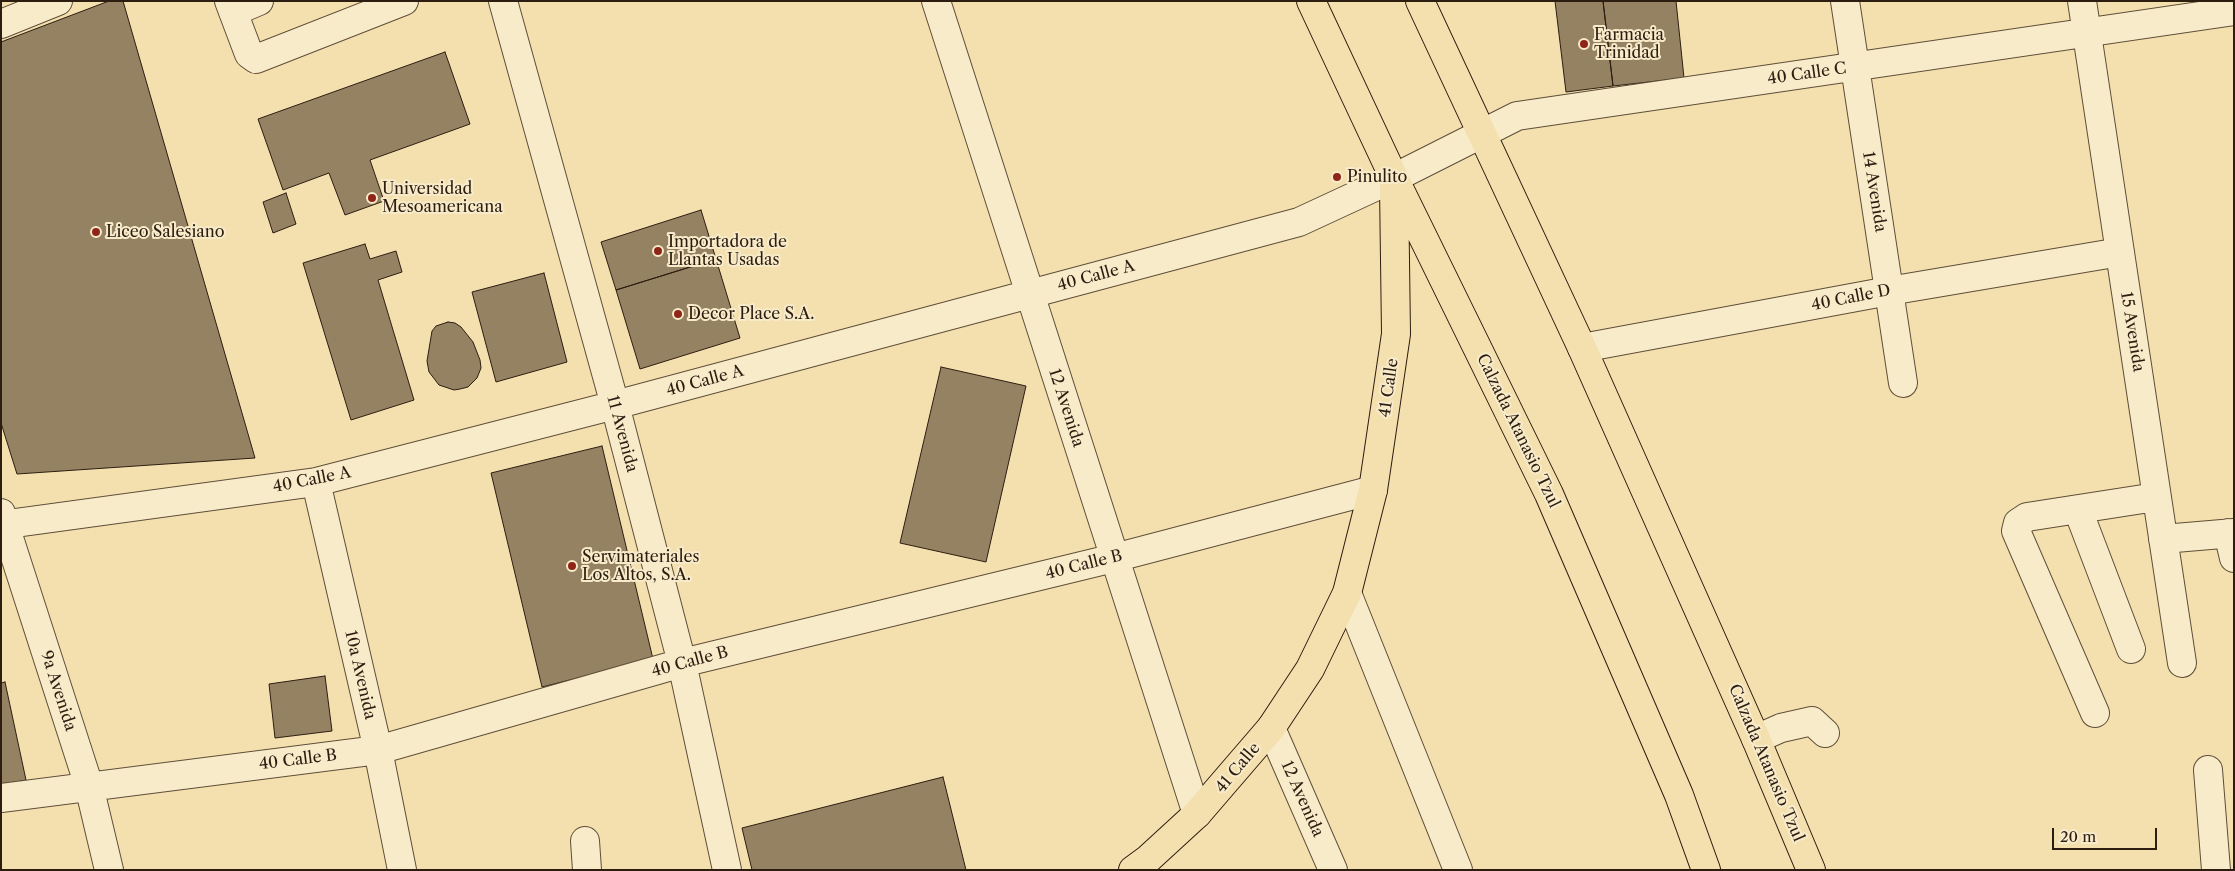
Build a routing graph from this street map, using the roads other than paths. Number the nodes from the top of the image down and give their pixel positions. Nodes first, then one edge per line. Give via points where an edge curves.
1 (58, 1) edge
2 (259, 1) edge
3 (404, 1) edge
4 (503, 1) edge
5 (936, 1) edge
6 (1311, 1) edge
7 (1420, 1) edge
8 (1844, 1) edge
9 (2082, 1) edge
10 (231, 6) edge
11 (2234, 11) edge
12 (1, 24) edge
13 (2087, 33) junction
14 (1855, 67) junction
15 (1482, 134) junction
16 (1394, 178) junction
17 (2120, 252) junction
18 (1890, 291) junction
19 (1030, 294) junction
20 (1582, 348) junction
21 (1903, 383) dead end
22 (615, 405) junction
23 (316, 482) junction
24 (1373, 490) junction
25 (2156, 497) junction
26 (2078, 510) junction
27 (2, 521) edge
28 (2163, 539) junction
29 (2232, 541) edge
30 (1114, 558) junction
31 (1347, 593) junction
32 (2131, 649) dead end
33 (682, 663) junction
34 (2182, 663) dead end
35 (2095, 712) dead end
36 (1271, 728) junction
37 (1825, 734) dead end
38 (1756, 738) junction
39 (378, 750) junction
40 (2208, 770) dead end
41 (89, 786) junction
42 (1, 798) edge
43 (1198, 814) junction
44 (585, 841) dead end
45 (109, 870) edge
46 (402, 870) edge
47 (587, 870) edge
48 (727, 870) edge
49 (1133, 870) edge
50 (1333, 870) edge
51 (1458, 870) edge
52 (1706, 870) edge
53 (1811, 870) edge
54 (2216, 870) edge

1 - 12 street
2 - 10 street
3 - 10 street via 256,59 249,54
4 - 22 street, 11 Avenida
5 - 19 street, 12 Avenida
6 - 16 main road, Calzada Atanasio Tzul
7 - 15 main road, Calzada Atanasio Tzul
8 - 14 street, 14 Avenida
9 - 13 street, 15 Avenida
11 - 13 street, 40 Calle C
13 - 14 street, 40 Calle C
13 - 17 street, 15 Avenida
14 - 15 street, 40 Calle C via 1517,116
14 - 18 street, 14 Avenida
15 - 16 street, 40 Calle C
15 - 20 main road, Calzada Atanasio Tzul
16 - 19 street, 40 Calle A via 1299,222
16 - 24 main road, 41 Calle via 1396,334
16 - 52 main road, Calzada Atanasio Tzul via 1549,494 1679,795
17 - 18 street, 40 Calle D
17 - 25 street, 15 Avenida
18 - 20 street, 40 Calle D
18 - 21 street, 14 Avenida
19 - 22 street, 40 Calle A
19 - 30 street, 12 Avenida
20 - 38 main road, Calzada Atanasio Tzul
22 - 23 street, 40 Calle A
22 - 33 street, 11 Avenida
23 - 27 street, 40 Calle A
23 - 39 street, 10a Avenida
24 - 30 street, 40 Calle B
24 - 31 main road, 41 Calle
25 - 26 street
25 - 28 street, 15 Avenida
26 - 32 street
26 - 35 street via 2027,517 2018,523 2016,531
27 - 41 street, 9a Avenida
28 - 29 street
28 - 34 street, 15 Avenida
30 - 33 street, 40 Calle B
30 - 43 street, 12 Avenida
31 - 36 main road, 41 Calle via 1310,669
31 - 51 street
33 - 39 street, 40 Calle B
33 - 48 street, 11 Avenida
36 - 43 main road, 41 Calle
36 - 50 street, 12 Avenida
37 - 38 street via 1812,721
38 - 53 main road, Calzada Atanasio Tzul
39 - 41 street, 40 Calle B
39 - 46 street, 10a Avenida
40 - 54 street
41 - 42 street, 40 Calle B
41 - 45 street, 9a Avenida
43 - 49 main road, 41 Calle
44 - 47 street

